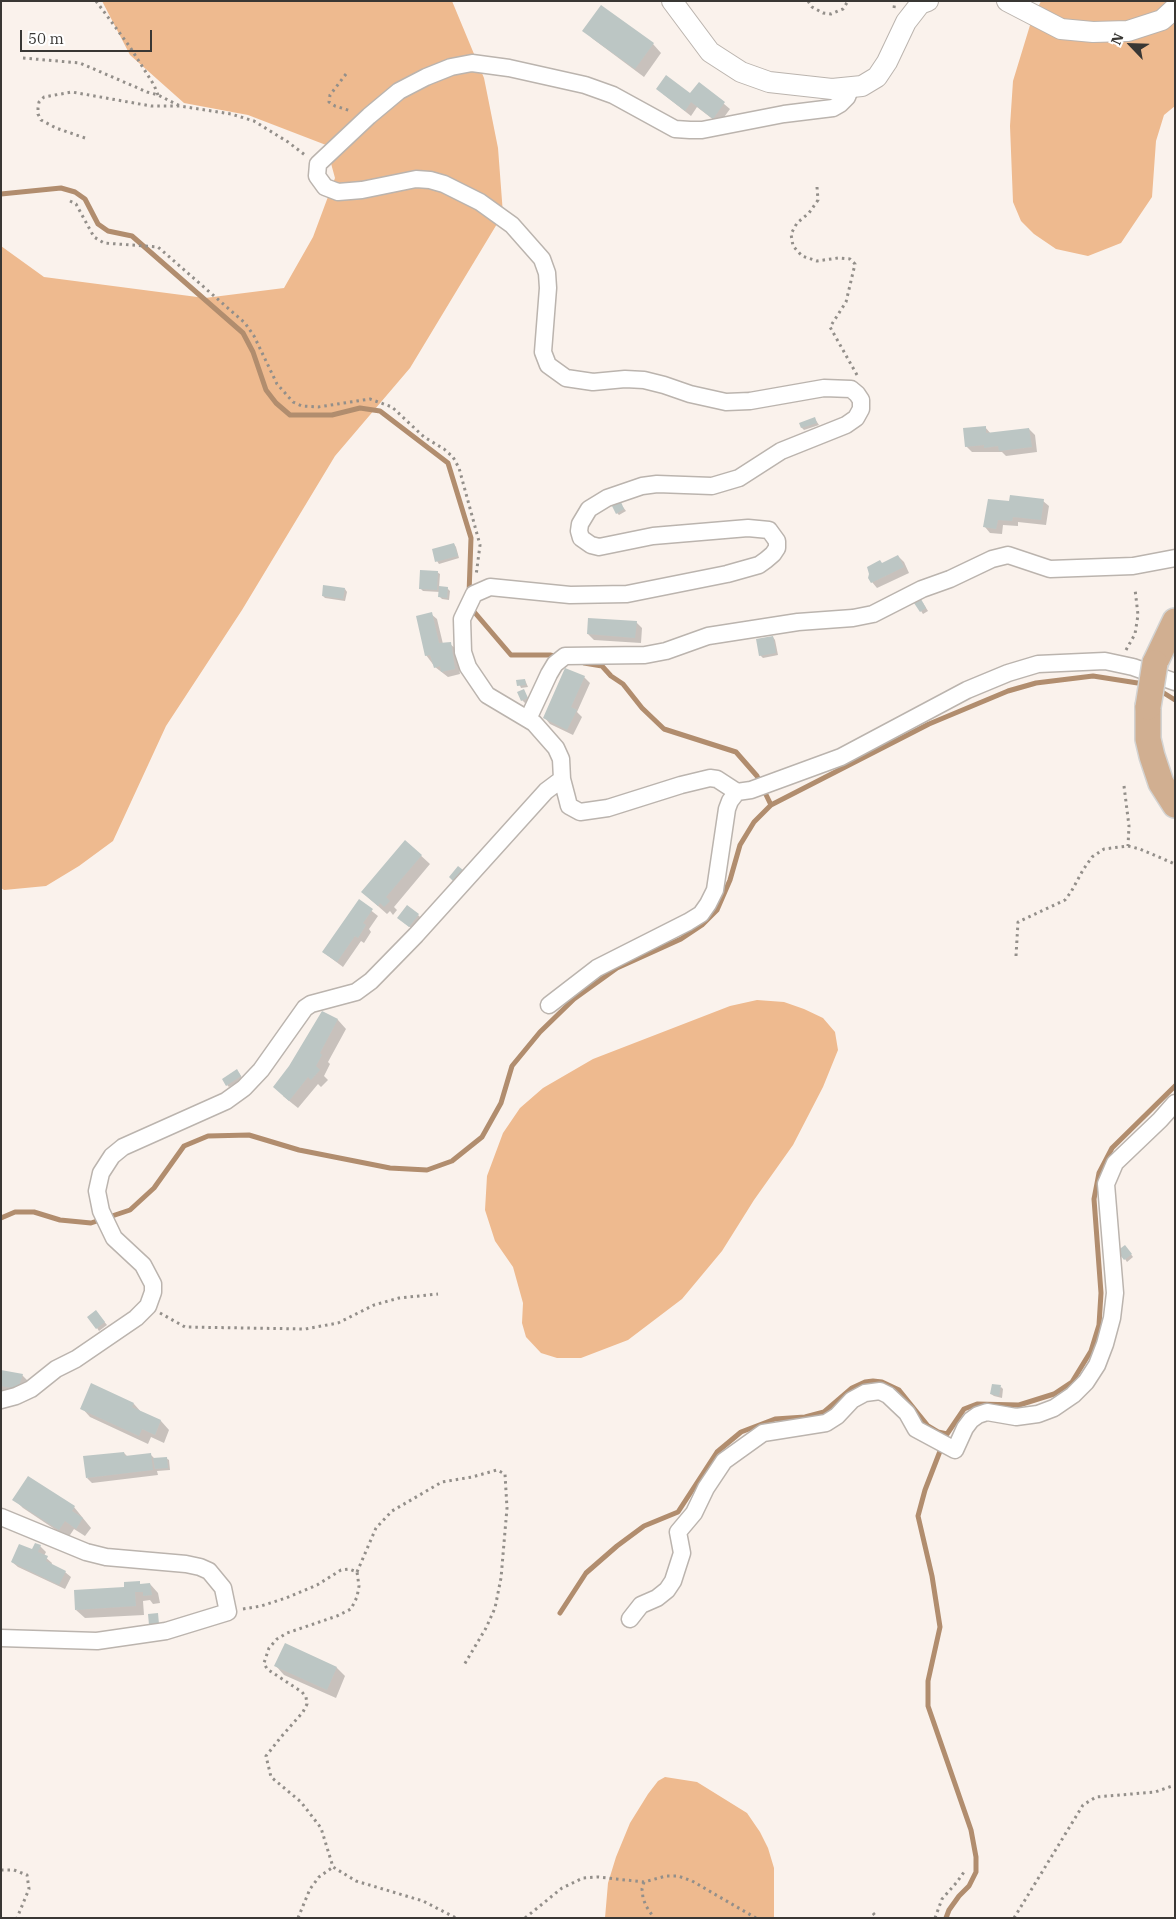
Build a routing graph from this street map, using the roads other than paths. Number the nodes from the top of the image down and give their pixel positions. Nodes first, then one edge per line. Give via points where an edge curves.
1 (672, 1) edge
2 (928, 1) edge
3 (1007, 1) edge
4 (1175, 8) edge
5 (851, 87) junction
6 (1175, 558) edge
7 (1175, 621) edge
8 (1175, 682) edge
9 (528, 719) junction
10 (562, 779) junction
11 (744, 791) junction
12 (1175, 805) edge
13 (549, 1005) dead end
14 (1175, 1103) edge
15 (1, 1400) edge
16 (1, 1517) edge
17 (630, 1619) dead end
18 (1, 1638) edge

1 - 5 street via 710,52 741,72 769,82 832,89
2 - 5 street via 920,4 906,22 877,77 862,86
3 - 4 street via 1061,29 1093,32 1128,31 1162,20
5 - 9 street via 847,97 833,108 690,130 675,129 613,95 585,85 472,63 451,67 400,91 318,164 317,176 325,187 338,192 416,179 430,180 480,202 512,225 542,259 547,273 543,352 548,365 566,378 593,382 644,380 726,402 824,388 851,390 861,400 861,410 856,418 781,451 739,478 712,486 642,486 607,498 589,509 580,524 581,538 599,547 653,536 748,528 769,530 777,541 777,548 759,564 727,574 627,594 570,595 490,587 473,598 462,619 463,652 468,667 487,695
6 - 9 street via 1133,566 1050,569 1008,555 922,589 873,614 708,636 645,655 560,660
7 - 12 main road, bridge via 1155,663 1148,707 1148,739 1152,756 1161,783
8 - 11 street via 1105,661 1038,664 967,690 841,757 772,784
9 - 10 street via 556,748 561,759
10 - 11 street via 569,806 580,812 608,808 710,778
10 - 15 street via 546,791 371,981 356,992 305,1008 261,1070 244,1088 226,1101 123,1147 112,1156 96,1190 114,1238 143,1265 153,1284 154,1292 148,1306 130,1322 56,1369 31,1389
11 - 13 street via 730,801 727,809 714,890 701,914 597,968
14 - 17 street via 1115,1163 1106,1184 1115,1293 1112,1318 1097,1365 1073,1395 1038,1414 1016,1417 987,1412 978,1416 971,1420 954,1450 916,1429 907,1413 880,1391 865,1393 852,1400 826,1423 763,1433 724,1461 694,1513 678,1532 682,1553 673,1581 667,1590 642,1605
16 - 18 street via 92,1554 200,1567 209,1571 223,1588 228,1612 166,1631 97,1641

